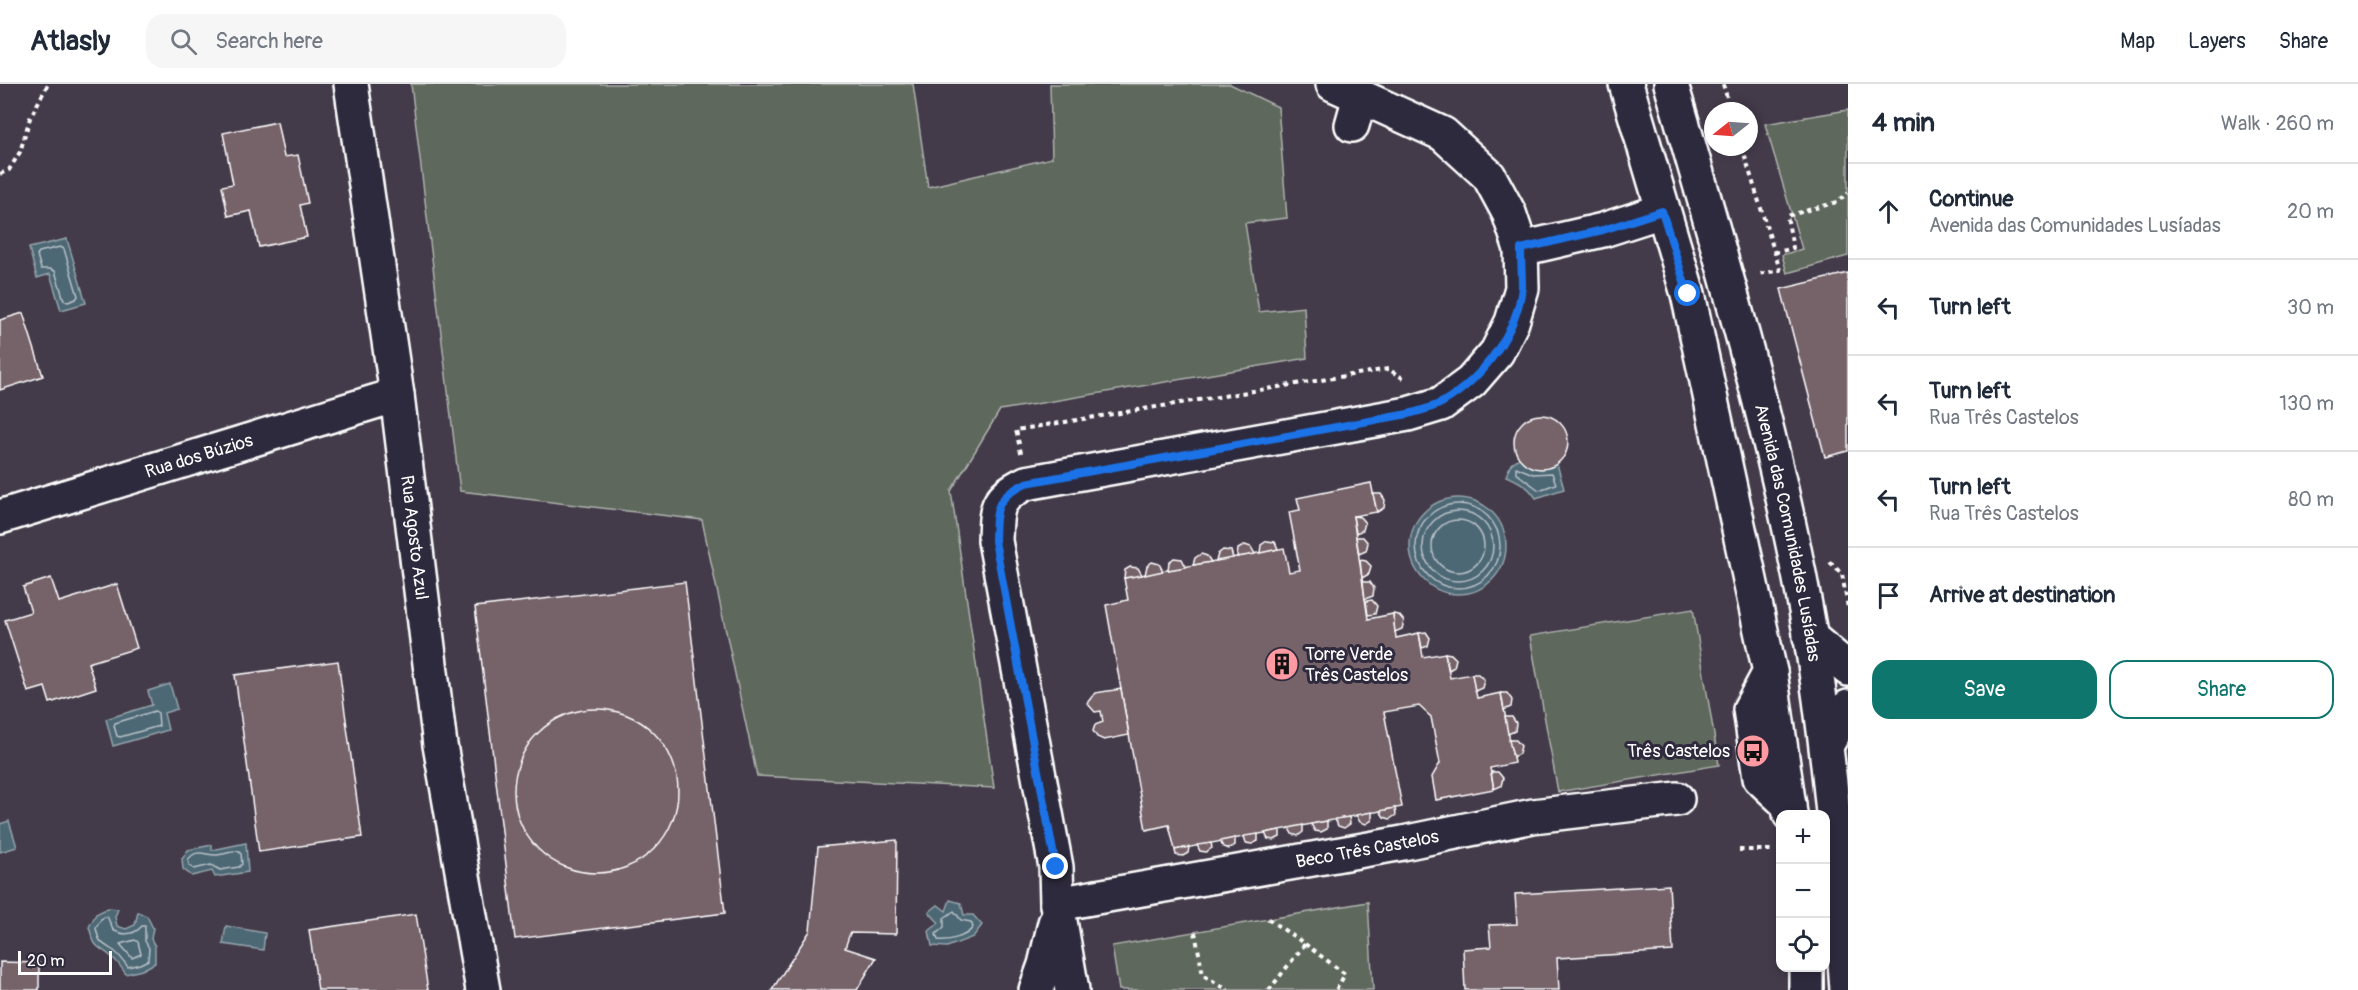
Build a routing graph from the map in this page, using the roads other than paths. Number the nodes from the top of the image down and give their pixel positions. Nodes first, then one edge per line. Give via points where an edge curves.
1 (351, 84) edge
2 (1626, 84) edge
3 (1671, 84) edge
4 (1348, 102) edge
5 (1662, 211) junction
6 (1521, 249) junction
7 (398, 395) junction
8 (0, 517) edge
9 (1810, 637) junction
10 (1848, 669) edge
11 (1848, 707) edge
12 (1827, 744) junction
13 (1677, 799) dead end
14 (1790, 810) edge
15 (1057, 904) junction
16 (1806, 972) edge
17 (483, 990) edge
18 (1036, 990) edge
19 (1072, 990) edge
20 (1806, 990) edge
21 (1847, 990) edge

1 - 7 street, Rua Agosto Azul
2 - 5 street
3 - 9 street, Avenida das Comunidades Lusíadas via 1729,285 1781,489
4 - 6 street via 1443,134 1489,176 1509,213
5 - 6 street
5 - 14 street via 1688,294 1770,672
6 - 15 street via 1522,288 1512,322 1497,352 1472,382 1441,404 1408,414 1026,483 1009,491 999,506 995,541 1056,867
7 - 8 street, Rua dos Búzios
7 - 17 street, Rua Agosto Azul via 440,745
9 - 10 street
9 - 12 street, Avenida das Comunidades Lusíadas
11 - 12 street
12 - 21 street, Avenida das Comunidades Lusíadas
13 - 15 street, Beco Três Castelos via 1533,816
15 - 18 street via 1054,933
15 - 19 street
16 - 20 street

